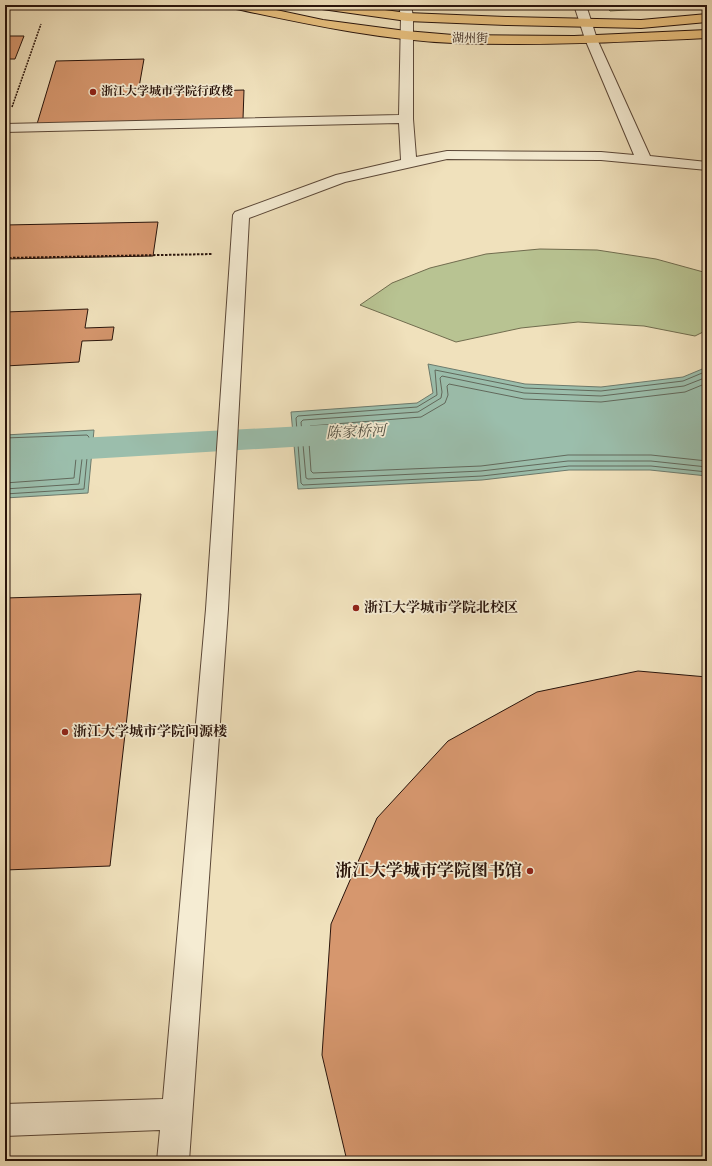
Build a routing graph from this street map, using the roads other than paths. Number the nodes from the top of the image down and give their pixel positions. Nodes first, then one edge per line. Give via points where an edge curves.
1 (236, 5) edge
2 (322, 5) edge
3 (580, 5) edge
4 (406, 11) edge
5 (707, 18) edge
6 (586, 23) junction
7 (707, 34) edge
8 (406, 35) junction
9 (591, 39) junction
10 (406, 119) junction
11 (5, 128) edge
12 (644, 160) junction
13 (409, 163) junction
14 (707, 166) edge
15 (176, 1114) junction
16 (5, 1120) edge
17 (173, 1161) edge

1 - 8 main road, 湖州街 via 323,24
2 - 4 main road, 湖州街
3 - 6 street
4 - 6 main road, 湖州街
4 - 8 street
5 - 6 main road, 湖州街 via 641,24
6 - 9 street
7 - 9 main road, 湖州街
8 - 9 main road, 湖州街 via 453,39
8 - 10 street
9 - 12 street
10 - 11 street
10 - 13 street
12 - 13 street via 601,156 447,155
12 - 14 street
13 - 15 street via 341,178 241,215 217,609
15 - 16 street
15 - 17 street

